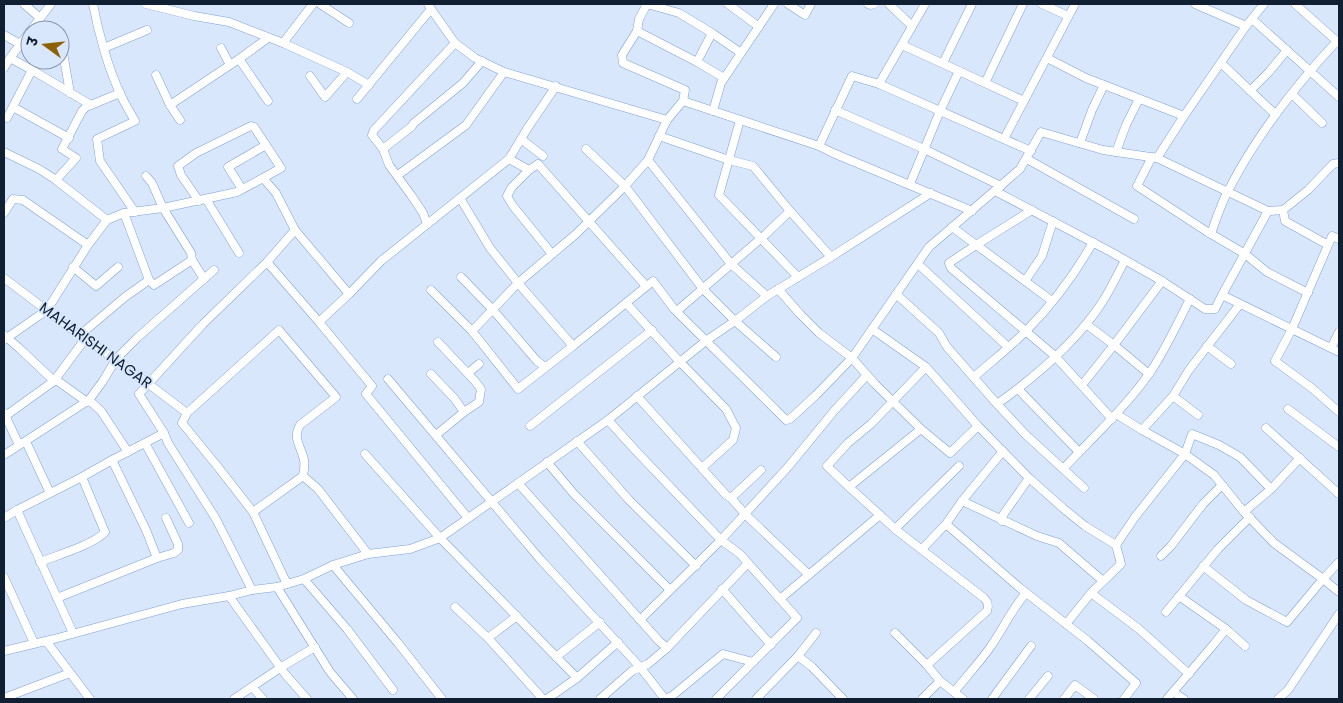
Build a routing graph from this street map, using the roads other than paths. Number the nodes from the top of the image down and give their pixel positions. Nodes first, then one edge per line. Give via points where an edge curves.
1 (24, 4) edge
2 (51, 4) edge
3 (93, 4) edge
4 (146, 4) edge
5 (313, 4) edge
6 (320, 4) edge
7 (647, 4) edge
8 (728, 4) edge
9 (774, 4) edge
10 (788, 4) edge
11 (812, 4) edge
12 (868, 4) edge
13 (874, 4) edge
14 (889, 4) edge
15 (925, 4) edge
16 (972, 4) edge
17 (1022, 4) edge
18 (1042, 4) edge
19 (1076, 4) edge
20 (1195, 4) edge
21 (1264, 4) edge
22 (1295, 4) edge
23 (429, 6) edge
24 (1068, 16) junction
25 (40, 18) joint
26 (1252, 19) junction
27 (349, 23) dead end
28 (912, 26) junction
29 (1246, 26) junction
30 (758, 27) junction
31 (147, 30) dead end
32 (637, 31) junction
33 (712, 33) junction
34 (4, 35) edge
35 (268, 38) junction
36 (1338, 42) edge
37 (455, 43) junction
38 (20, 44) joint
39 (283, 44) junction
40 (902, 44) junction
41 (104, 48) junction
42 (221, 48) dead end
43 (1287, 50) junction
44 (741, 53) junction
45 (10, 58) junction
46 (1047, 58) junction
47 (239, 59) junction
48 (482, 61) junction
49 (697, 62) junction
50 (20, 63) edge
51 (943, 63) junction
52 (1220, 63) junction
53 (230, 65) junction
54 (4, 68) edge
55 (32, 70) joint
56 (66, 70) edge
57 (1310, 70) junction
58 (959, 71) junction
59 (347, 72) junction
60 (504, 72) junction
61 (156, 76) dead end
62 (310, 76) dead end
63 (724, 78) junction
64 (985, 83) junction
65 (879, 84) junction
66 (368, 85) junction
67 (1104, 85) junction
68 (556, 86) junction
69 (1250, 91) junction
70 (70, 93) junction
71 (120, 94) junction
72 (1292, 94) junction
73 (1339, 97) edge
74 (357, 99) dead end
75 (1139, 99) junction
76 (268, 101) dead end
77 (683, 101) junction
78 (1024, 101) junction
79 (91, 105) junction
80 (170, 105) junction
81 (13, 107) junction
82 (836, 110) junction
83 (713, 111) junction
84 (940, 111) junction
85 (1275, 114) junction
86 (1184, 116) junction
87 (7, 118) dead end
88 (180, 120) dead end
89 (667, 120) junction
90 (740, 120) junction
91 (1322, 123) dead end
92 (659, 136) junction
93 (69, 138) junction
94 (521, 139) junction
95 (1004, 139) junction
96 (1080, 143) junction
97 (266, 145) junction
98 (819, 146) junction
99 (924, 148) junction
100 (383, 149) junction
101 (586, 149) dead end
102 (1031, 151) junction
103 (4, 152) edge
104 (1116, 152) junction
105 (543, 156) dead end
106 (1155, 157) junction
107 (508, 159) junction
108 (1027, 159) junction
109 (648, 160) junction
110 (729, 160) junction
111 (1339, 163) edge
112 (529, 170) junction
113 (398, 175) junction
114 (146, 176) dead end
115 (263, 178) junction
116 (56, 180) junction
117 (910, 184) junction
118 (625, 186) junction
119 (242, 189) junction
120 (998, 189) junction
121 (1228, 191) junction
122 (931, 193) junction
123 (460, 198) junction
124 (203, 200) junction
125 (163, 208) junction
126 (1032, 210) junction
127 (1283, 210) junction
128 (790, 211) junction
129 (972, 211) junction
130 (1268, 211) junction
131 (135, 212) junction
132 (4, 213) edge
133 (124, 214) junction
134 (1134, 219) dead end
135 (107, 220) junction
136 (1053, 221) junction
137 (589, 222) junction
138 (427, 224) junction
139 (952, 227) junction
140 (295, 230) junction
141 (1211, 234) junction
142 (761, 238) junction
143 (1339, 239) edge
144 (1092, 242) junction
145 (88, 245) junction
146 (976, 245) junction
147 (1328, 245) junction
148 (239, 253) dead end
149 (552, 254) junction
150 (1244, 254) junction
151 (831, 257) junction
152 (192, 260) junction
153 (1125, 260) junction
154 (267, 262) junction
155 (731, 264) junction
156 (918, 264) junction
157 (73, 267) junction
158 (118, 267) dead end
159 (214, 270) dead end
160 (461, 277) dead end
161 (798, 277) junction
162 (4, 278) edge
163 (204, 279) junction
164 (149, 280) junction
165 (1025, 281) junction
166 (1162, 281) junction
167 (518, 283) junction
168 (646, 286) junction
169 (703, 289) junction
170 (778, 289) junction
171 (431, 290) dead end
172 (1308, 293) junction
173 (350, 294) junction
174 (896, 294) junction
175 (1222, 295) junction
176 (767, 296) junction
177 (1190, 299) junction
178 (1052, 301) junction
179 (626, 303) junction
180 (1240, 304) junction
181 (1215, 309) junction
182 (47, 310) junction
183 (493, 310) junction
184 (677, 311) junction
185 (1229, 317) junction
186 (735, 321) junction
187 (319, 322) junction
188 (1086, 324) junction
189 (872, 329) junction
190 (1292, 329) junction
191 (652, 330) junction
192 (472, 331) junction
193 (1026, 331) junction
194 (1339, 332) edge
195 (82, 337) junction
196 (5, 338) edge
197 (706, 340) junction
198 (438, 342) dead end
199 (1114, 345) junction
200 (572, 346) junction
201 (1207, 346) junction
202 (1008, 347) junction
203 (1331, 348) junction
204 (1339, 352) edge
205 (1054, 356) junction
206 (776, 358) dead end
207 (852, 358) junction
208 (116, 359) junction
209 (680, 362) junction
210 (479, 364) dead end
211 (1231, 364) dead end
212 (545, 367) junction
213 (926, 367) junction
214 (431, 374) dead end
215 (468, 374) junction
216 (1149, 374) junction
217 (867, 375) junction
218 (974, 377) junction
219 (388, 379) dead end
220 (55, 380) junction
221 (149, 384) junction
222 (1082, 385) junction
223 (1018, 389) junction
224 (637, 396) junction
225 (1173, 396) junction
226 (88, 401) junction
227 (892, 401) junction
228 (997, 404) junction
229 (1288, 409) dead end
230 (464, 412) junction
231 (1339, 412) edge
232 (187, 413) junction
233 (4, 415) edge
234 (1198, 415) dead end
235 (1114, 417) junction
236 (608, 420) junction
237 (530, 426) dead end
238 (978, 426) junction
239 (921, 428) junction
240 (1266, 428) dead end
241 (1142, 430) junction
242 (164, 433) junction
243 (436, 435) junction
244 (577, 441) junction
245 (145, 443) junction
246 (19, 445) junction
247 (28, 446) dead end
248 (1339, 448) edge
249 (1003, 451) junction
250 (128, 452) junction
251 (1079, 452) junction
252 (365, 454) dead end
253 (1185, 454) junction
254 (4, 455) edge
255 (1300, 458) junction
256 (112, 460) junction
257 (547, 462) junction
258 (959, 466) dead end
259 (702, 468) junction
260 (1063, 469) junction
261 (761, 470) dead end
262 (303, 476) junction
263 (82, 477) junction
264 (1029, 478) junction
265 (518, 483) junction
266 (1222, 485) junction
267 (849, 487) junction
268 (1084, 488) dead end
269 (1271, 489) junction
270 (50, 493) junction
271 (1339, 494) edge
272 (731, 498) junction
273 (962, 501) junction
274 (492, 502) junction
275 (17, 510) junction
276 (253, 512) junction
277 (745, 514) junction
278 (880, 515) junction
279 (1247, 515) junction
280 (4, 518) edge
281 (166, 518) dead end
282 (468, 518) junction
283 (1002, 521) junction
284 (190, 523) dead end
285 (946, 524) junction
286 (895, 529) junction
287 (440, 538) junction
288 (721, 540) junction
289 (1116, 545) junction
290 (922, 550) junction
291 (368, 554) junction
292 (1161, 556) dead end
293 (157, 558) junction
294 (40, 562) junction
295 (1339, 562) edge
296 (748, 563) junction
297 (333, 564) junction
298 (696, 566) junction
299 (1204, 566) junction
300 (810, 574) junction
301 (4, 577) edge
302 (304, 579) junction
303 (1323, 579) junction
304 (1103, 581) junction
305 (288, 584) junction
306 (277, 588) junction
307 (722, 589) junction
308 (252, 590) junction
309 (670, 590) junction
310 (1339, 592) edge
311 (1026, 593) junction
312 (1091, 593) junction
313 (229, 596) junction
314 (1179, 596) junction
315 (57, 598) junction
316 (780, 600) junction
317 (455, 606) dead end
318 (1166, 612) dead end
319 (1339, 614) edge
320 (516, 616) junction
321 (640, 620) junction
322 (600, 622) junction
323 (1066, 624) junction
324 (1226, 629) junction
325 (73, 633) junction
326 (816, 633) dead end
327 (895, 633) dead end
328 (488, 638) junction
329 (46, 641) junction
330 (618, 642) junction
331 (34, 644) junction
332 (771, 645) junction
333 (1030, 646) dead end
334 (1245, 646) dead end
335 (315, 648) junction
336 (667, 648) junction
337 (4, 650) edge
338 (798, 656) junction
339 (556, 657) junction
340 (753, 662) junction
341 (927, 665) junction
342 (640, 667) junction
343 (280, 668) junction
344 (70, 673) junction
345 (1189, 674) junction
346 (1048, 676) dead end
347 (577, 678) junction
348 (940, 681) junction
349 (252, 687) junction
350 (393, 690) dead end
351 (954, 692) junction
352 (1174, 692) junction
353 (9, 698) edge
354 (90, 699) edge
355 (234, 699) edge
356 (263, 699) edge
357 (308, 699) edge
358 (353, 699) edge
359 (442, 699) edge
360 (543, 699) edge
361 (548, 699) edge
362 (600, 699) edge
363 (665, 699) edge
364 (716, 699) edge
365 (756, 699) edge
366 (843, 699) edge
367 (922, 699) edge
368 (963, 699) edge
369 (992, 699) edge
370 (1029, 699) edge
371 (1064, 699) edge
372 (1094, 699) edge
373 (1124, 699) edge
374 (1167, 699) edge
375 (1184, 699) edge
376 (1278, 699) edge

1 - 25 street
2 - 25 street
3 - 41 street
4 - 35 street via 229,22
5 - 39 street
6 - 27 street
7 - 32 street
7 - 33 street via 679,13
8 - 30 street
9 - 30 street
10 - 11 street via 805,15
12 - 13 street
14 - 28 street
15 - 28 street
16 - 51 street
17 - 64 street
18 - 24 street
19 - 24 street
20 - 29 street
21 - 26 street
22 - 36 street
23 - 37 street
23 - 66 street
24 - 46 street
26 - 29 street
26 - 43 street
28 - 40 street
29 - 52 street
30 - 44 street
31 - 41 street
32 - 49 street
32 - 77 street via 622,55 623,63 685,90
33 - 44 street
33 - 49 street
34 - 38 street
35 - 39 street
35 - 47 street
36 - 57 street
37 - 48 street
37 - 100 street via 374,130 372,135
38 - 45 street
39 - 59 street
40 - 51 street
40 - 65 street
41 - 71 street
42 - 53 street
43 - 57 street
43 - 69 street
44 - 63 street
45 - 50 street
45 - 54 street
46 - 67 street
46 - 78 street
47 - 53 street
47 - 76 street
48 - 60 street
48 - 100 street via 463,83
49 - 63 street
51 - 58 street
52 - 69 street
52 - 86 street
53 - 80 street
55 - 70 street
55 - 81 street
56 - 70 street
57 - 72 street
57 - 73 street
58 - 64 street
58 - 84 street
59 - 62 street via 325,96
59 - 66 street
60 - 68 street
60 - 113 street via 466,125
61 - 80 street
63 - 83 street
64 - 78 street
65 - 82 street via 852,76
65 - 84 street
66 - 74 street
67 - 75 street
67 - 96 street
68 - 89 street
68 - 94 street
69 - 85 street
70 - 79 street
71 - 79 street
71 - 131 street via 135,121 97,139 100,161
72 - 85 street
72 - 91 street
75 - 86 street
75 - 104 street
77 - 83 street
77 - 89 street
78 - 95 street
79 - 93 street via 82,111
80 - 88 street
81 - 87 street
81 - 93 street
82 - 98 street
82 - 99 street
83 - 90 street
84 - 95 street
84 - 99 street
85 - 121 street
86 - 106 street
89 - 92 street
90 - 98 street
90 - 110 street
92 - 109 street
92 - 110 street
93 - 116 street via 62,149 76,158
94 - 105 street
94 - 107 street
95 - 102 street
96 - 102 street via 1041,132
96 - 104 street
97 - 115 street via 281,168
97 - 119 street via 228,167
97 - 124 street via 250,126 178,166 181,175
98 - 117 street
99 - 117 street
99 - 120 street
100 - 113 street
101 - 118 street
102 - 108 street
103 - 116 street
104 - 106 street
106 - 121 street
106 - 141 street via 1137,186
107 - 112 street
107 - 123 street
108 - 120 street
108 - 134 street
109 - 118 street
109 - 155 street
110 - 128 street via 753,166
110 - 142 street via 719,195
111 - 127 street via 1333,164
112 - 137 street via 538,164
112 - 149 street via 507,196
113 - 138 street
114 - 125 street
115 - 119 street
115 - 140 street via 276,193
116 - 135 street
117 - 122 street
118 - 137 street
118 - 169 street
119 - 124 street
120 - 126 street
120 - 129 street
121 - 130 street
121 - 141 street
122 - 129 street
122 - 151 street
123 - 138 street
123 - 167 street via 490,248
124 - 125 street
124 - 148 street
125 - 131 street
125 - 152 street via 191,253
126 - 136 street
126 - 146 street
127 - 130 street
127 - 147 street via 1285,221
128 - 142 street
128 - 151 street
129 - 139 street
130 - 150 street
131 - 133 street
132 - 145 street via 13,199 23,200
133 - 135 street
133 - 164 street
135 - 145 street
136 - 144 street
136 - 165 street via 1042,256
137 - 149 street
137 - 168 street
138 - 173 street via 381,262
139 - 146 street
139 - 156 street via 930,246
140 - 154 street
140 - 173 street
141 - 150 street
142 - 155 street
142 - 161 street
143 - 147 street via 1332,236
144 - 153 street
144 - 178 street via 1081,263
145 - 157 street
146 - 165 street
146 - 193 street via 949,263 951,268
147 - 172 street
149 - 167 street
150 - 172 street via 1267,272
150 - 175 street
151 - 161 street
152 - 163 street
152 - 164 street via 154,285
153 - 166 street
153 - 188 street via 1104,300
154 - 187 street
154 - 221 street via 203,324
155 - 169 street
155 - 176 street
156 - 174 street
156 - 202 street
157 - 158 street via 96,286
157 - 182 street
159 - 163 street
160 - 183 street
161 - 170 street
162 - 182 street, MAHARISHI NAGAR
163 - 208 street
164 - 195 street
165 - 178 street
166 - 177 street
166 - 199 street
167 - 183 street
167 - 200 street
168 - 179 street
168 - 184 street via 653,281
169 - 184 street
169 - 186 street
170 - 176 street
170 - 207 street via 819,333
171 - 192 street
172 - 190 street
173 - 187 street
174 - 189 street
174 - 218 street via 939,333 946,347
175 - 180 street
175 - 181 street
176 - 186 street
177 - 181 street via 1205,308
177 - 216 street
178 - 193 street
179 - 191 street
179 - 200 street
180 - 185 street
180 - 190 street
181 - 185 street
182 - 195 street, MAHARISHI NAGAR
182 - 196 street
183 - 192 street
183 - 212 street
184 - 197 street
185 - 201 street
186 - 197 street
186 - 206 street
187 - 282 street via 372,386 366,394
188 - 199 street
188 - 205 street
189 - 207 street
189 - 213 street
190 - 203 street
190 - 231 street via 1275,360
191 - 209 street
191 - 237 street
192 - 212 street via 518,389
193 - 202 street
193 - 205 street
194 - 203 street
195 - 208 street, MAHARISHI NAGAR
195 - 220 street
196 - 220 street
197 - 207 street via 786,420
197 - 209 street
198 - 215 street
199 - 216 street
199 - 222 street
200 - 212 street
201 - 211 street
201 - 225 street
202 - 218 street
203 - 204 street
205 - 222 street
205 - 223 street
207 - 217 street
208 - 221 street, MAHARISHI NAGAR
208 - 226 street
209 - 224 street
209 - 259 street via 726,409 736,428 733,440
210 - 215 street
213 - 227 street
213 - 238 street
214 - 230 street
215 - 230 street via 481,390 480,402
216 - 235 street
217 - 227 street
217 - 277 street
218 - 228 street
219 - 243 street
220 - 226 street
220 - 233 street
221 - 232 street, MAHARISHI NAGAR
221 - 242 street via 140,394
222 - 235 street
223 - 228 street
223 - 251 street
224 - 236 street
224 - 259 street
225 - 234 street
225 - 241 street
226 - 246 street
226 - 250 street via 101,411
227 - 239 street
227 - 267 street via 827,466
228 - 260 street
229 - 248 street
230 - 243 street
232 - 262 street via 279,330 336,397 296,431 304,460
232 - 276 street via 182,423
233 - 246 street
235 - 241 street
235 - 251 street
236 - 244 street
236 - 288 street
238 - 239 street via 950,453
238 - 249 street
239 - 267 street
240 - 255 street
241 - 253 street
242 - 245 street
242 - 308 street via 216,519
243 - 274 street
244 - 257 street
244 - 298 street via 629,500
245 - 250 street
245 - 284 street
246 - 254 street
247 - 270 street
249 - 264 street
249 - 273 street
250 - 256 street
251 - 260 street
252 - 287 street
253 - 266 street
253 - 269 street via 1192,434 1240,457
253 - 289 street
255 - 269 street
255 - 271 street
256 - 263 street
256 - 293 street
257 - 265 street
257 - 309 street via 574,494
258 - 286 street
259 - 272 street
260 - 268 street
261 - 272 street
262 - 276 street
262 - 291 street via 318,489
263 - 270 street
263 - 294 street via 105,532 84,545
264 - 283 street
264 - 289 street via 1085,526
265 - 274 street
265 - 321 street
266 - 279 street
266 - 292 street
267 - 278 street
269 - 279 street
270 - 275 street
272 - 277 street
273 - 283 street
273 - 285 street
274 - 282 street
274 - 322 street
275 - 280 street
275 - 294 street
276 - 305 street
277 - 288 street
277 - 300 street
278 - 286 street
278 - 300 street
279 - 299 street
279 - 303 street via 1274,543
281 - 293 street via 178,550
282 - 287 street
283 - 304 street via 1059,543
285 - 290 street
285 - 311 street
286 - 290 street
287 - 291 street via 410,549
287 - 320 street
288 - 296 street
288 - 298 street
289 - 304 street via 1121,564
290 - 341 street via 984,598 989,606
291 - 297 street
293 - 315 street
294 - 315 street
295 - 303 street
296 - 307 street
296 - 316 street
297 - 302 street
297 - 359 street
298 - 309 street
299 - 303 street via 1246,600 1286,622
299 - 314 street
300 - 316 street
301 - 331 street
302 - 305 street
302 - 350 street
303 - 310 street
304 - 312 street
305 - 306 street
306 - 308 street
306 - 335 street
307 - 332 street
307 - 336 street
308 - 313 street
309 - 321 street
311 - 323 street
311 - 351 street via 989,649
312 - 323 street
312 - 345 street via 1139,629
313 - 325 street via 182,604
313 - 343 street
314 - 318 street
314 - 324 street
315 - 325 street
316 - 332 street via 797,618
317 - 328 street
319 - 376 street via 1288,690
320 - 328 street
320 - 339 street
321 - 336 street
322 - 330 street
322 - 339 street
323 - 373 street via 1136,683
324 - 334 street
324 - 345 street
325 - 329 street
326 - 338 street
327 - 341 street
328 - 360 street
329 - 331 street
329 - 344 street
330 - 342 street
330 - 347 street
331 - 337 street
332 - 340 street
333 - 369 street
335 - 343 street
335 - 358 street
336 - 342 street
338 - 365 street
338 - 366 street
339 - 347 street
340 - 363 street via 723,654
340 - 364 street
341 - 348 street
342 - 362 street
342 - 363 street
343 - 349 street
343 - 357 street
344 - 353 street
344 - 354 street
345 - 352 street
346 - 370 street
347 - 361 street
348 - 351 street
348 - 367 street
349 - 355 street
349 - 356 street
351 - 368 street
352 - 374 street
352 - 375 street
371 - 372 street via 1075,685

